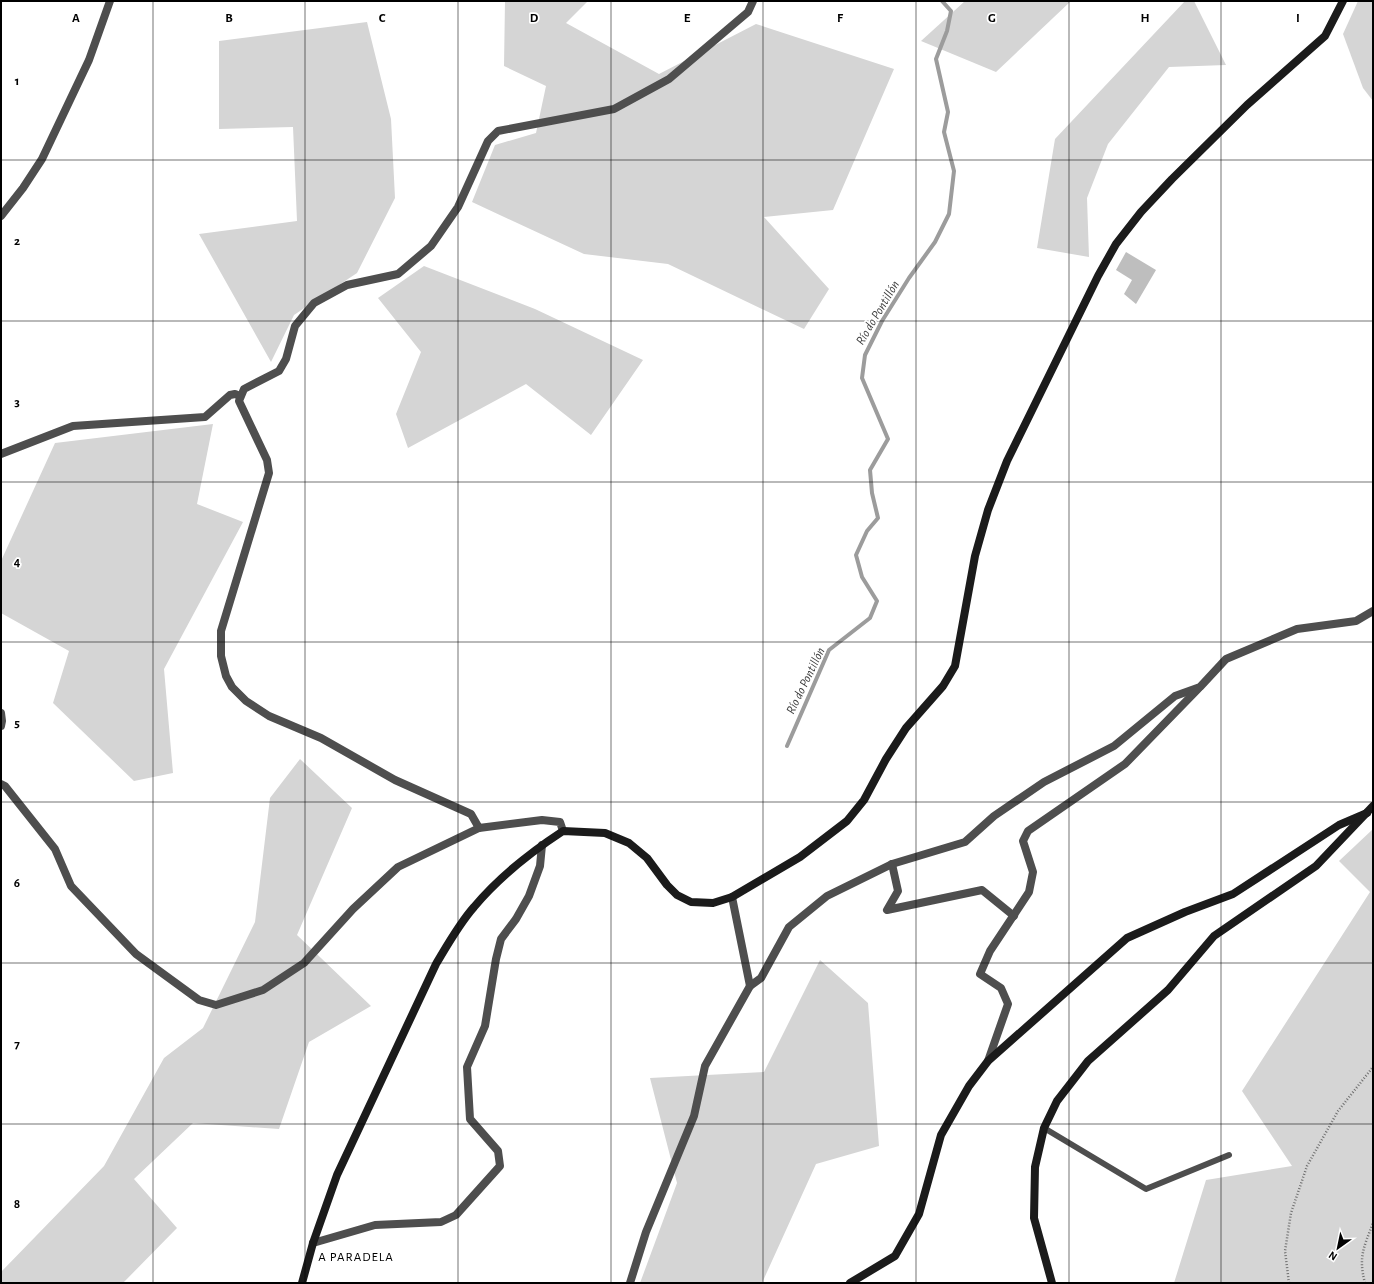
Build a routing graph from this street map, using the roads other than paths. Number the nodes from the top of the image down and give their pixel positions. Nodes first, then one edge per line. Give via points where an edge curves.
1 (110, 1) edge
2 (753, 1) edge
3 (1343, 1) edge
4 (1, 216) edge
5 (240, 396) junction
6 (1, 454) edge
7 (1373, 611) edge
8 (1200, 687) junction
9 (1, 713) edge
10 (1, 726) edge
11 (1, 784) edge
12 (1373, 806) edge
13 (1367, 813) junction
14 (479, 828) junction
15 (563, 830) junction
16 (542, 845) junction
17 (892, 864) junction
18 (732, 897) junction
19 (1014, 916) junction
20 (750, 986) junction
21 (988, 1061) junction
22 (1044, 1128) junction
23 (1228, 1155) dead end
24 (313, 1243) junction
25 (302, 1283) edge
26 (630, 1283) edge
27 (850, 1283) edge
28 (1052, 1283) edge

1 - 4 street via 88,60 42,159
2 - 5 street via 748,12 669,79 614,109 498,131 488,141 458,207 431,246 398,274 347,285 314,303 294,326 286,359 279,371 251,384
3 - 18 street via 1325,36 1247,105 1172,179 1116,244 1007,460 988,510 975,556 955,666 943,686 906,728 864,800 847,821 800,857
5 - 6 street via 230,395 205,417 73,426
5 - 14 street via 243,411 267,460 269,473 221,631 221,656 232,687 246,701 269,716 321,738 395,780 471,814
7 - 8 street via 1356,621 1297,629 1226,659
8 - 17 street via 1175,696 1114,746 1044,782 994,816 965,842
8 - 19 street via 1125,764 1028,832 1023,841 1033,872 1029,892
9 - 10 street
11 - 14 street via 55,849 71,886 136,954 199,1000 216,1005 263,990 304,963 353,909 398,867
12 - 13 street
13 - 21 street via 1339,825 1233,894 1128,938
13 - 22 street via 1316,866 1214,936 1168,990 1088,1061 1057,1101
14 - 15 street via 542,820 560,822
15 - 16 street
15 - 18 street via 604,833 629,843 647,858 677,895 691,902 713,903
16 - 24 street via 516,865 474,907 452,936 436,964 337,1175
16 - 24 street via 540,866 528,896 516,920 501,939 485,1026 467,1067 470,1119 498,1150 500,1166 456,1215 441,1222 375,1225
17 - 19 street via 898,891 886,910 982,890
17 - 20 street via 826,896 788,927 761,978
18 - 20 street
19 - 21 street via 990,951 980,974 1001,988 1008,1004
20 - 26 street via 705,1066 694,1116 646,1232
21 - 27 street via 969,1086 941,1135 919,1214 895,1256
22 - 23 lane via 1146,1189
22 - 28 street via 1035,1167 1034,1218
24 - 25 street

